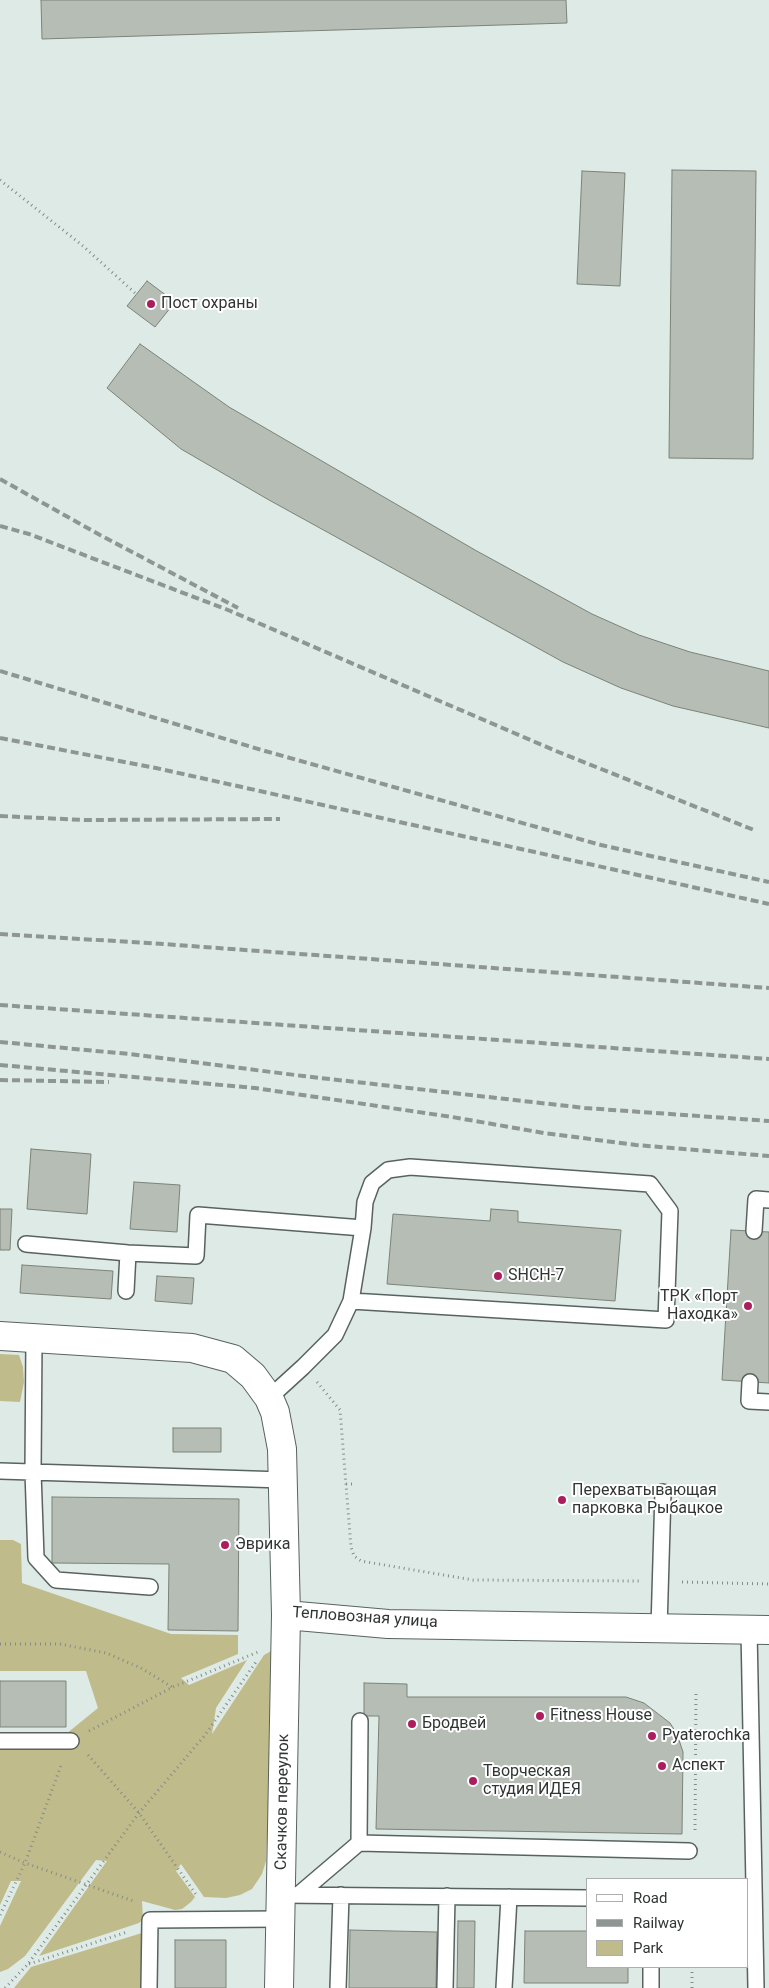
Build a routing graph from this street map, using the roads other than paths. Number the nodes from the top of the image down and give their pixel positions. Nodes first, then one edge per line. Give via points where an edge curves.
1 (769, 1200) edge
2 (362, 1228) junction
3 (754, 1231) dead end
4 (26, 1244) dead end
5 (128, 1253) junction
6 (126, 1291) dead end
7 (351, 1301) junction
8 (0, 1336) edge
9 (34, 1338) junction
10 (750, 1382) dead end
11 (269, 1398) junction
12 (769, 1402) edge
13 (0, 1472) edge
14 (33, 1472) junction
15 (283, 1480) junction
16 (663, 1492) dead end
17 (150, 1586) dead end
18 (286, 1615) junction
19 (659, 1628) junction
20 (759, 1630) edge
21 (360, 1721) dead end
22 (0, 1741) edge
23 (71, 1741) road end
24 (359, 1843) junction
25 (689, 1851) road end
26 (341, 1895) junction
27 (447, 1896) junction
28 (509, 1897) junction
29 (586, 1898) edge
30 (286, 1903) junction
31 (651, 1968) edge
32 (149, 1988) edge
33 (279, 1988) edge
34 (338, 1988) edge
35 (445, 1988) edge
36 (504, 1988) edge
37 (651, 1988) edge
38 (756, 1988) edge

1 - 3 lane via 756,1199
2 - 5 lane via 198,1215 196,1256
2 - 7 lane
2 - 7 lane via 364,1202 372,1183 388,1170 410,1167 650,1184 670,1211 666,1320
4 - 5 lane
5 - 6 lane
7 - 11 lane via 335,1335
8 - 9 street, Тепловозная улица
9 - 11 street, Тепловозная улица via 192,1348 233,1359 253,1376
9 - 14 lane
10 - 12 lane via 749,1401
11 - 15 street, Тепловозная улица via 282,1449
13 - 14 lane
14 - 15 lane
14 - 17 lane via 36,1558 56,1580
15 - 18 street, Тепловозная улица
16 - 19 lane
18 - 19 street, Тепловозная улица via 388,1624
18 - 30 street, Скачков переулок
19 - 20 street, Тепловозная улица
20 - 38 lane
21 - 24 lane
22 - 23 lane
24 - 25 lane
24 - 30 lane
26 - 27 lane
26 - 30 lane
26 - 34 lane
27 - 28 lane
27 - 35 lane
28 - 29 lane
28 - 36 lane
30 - 32 lane via 213,1919 150,1923
30 - 33 street, Скачков переулок
31 - 37 lane

